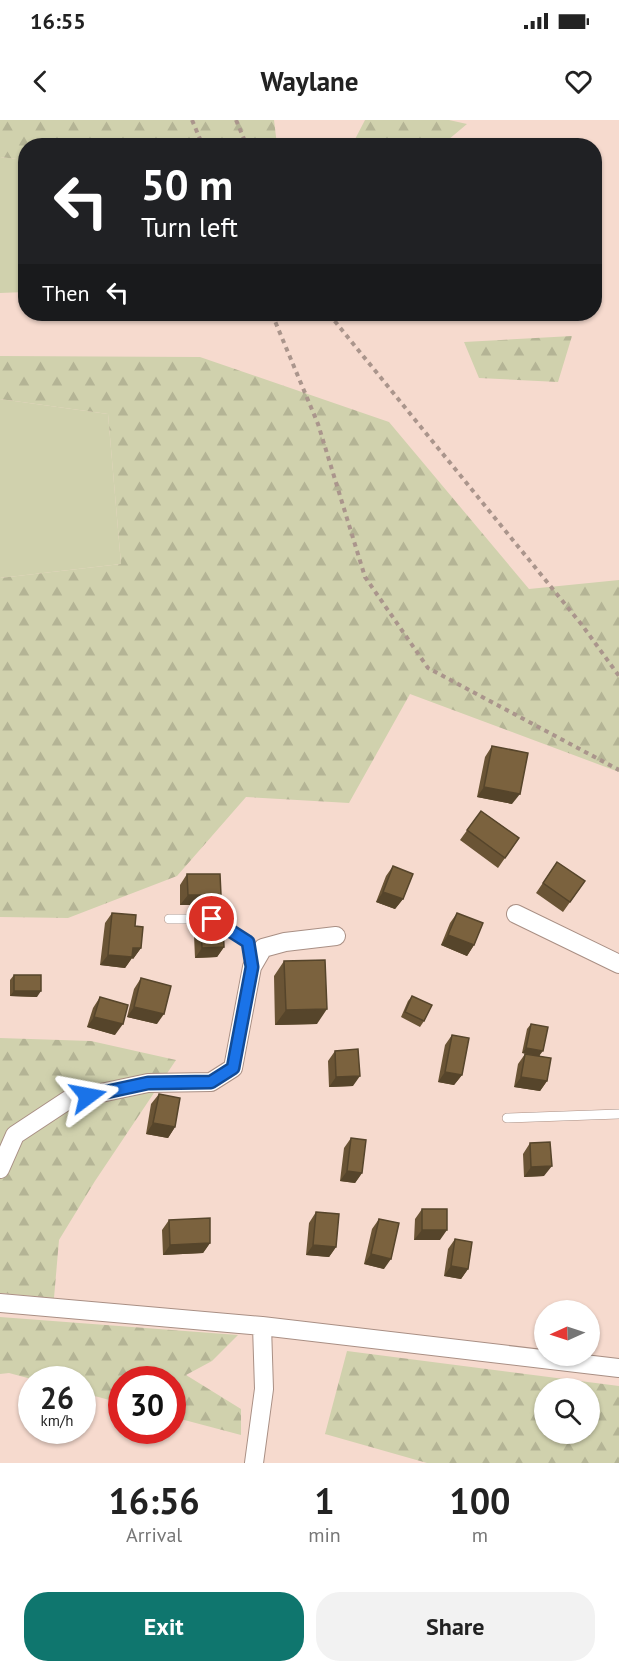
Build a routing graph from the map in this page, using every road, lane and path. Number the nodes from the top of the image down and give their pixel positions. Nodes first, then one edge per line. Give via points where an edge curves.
1 (192, 120) edge
2 (236, 120) edge
3 (200, 138) edge
4 (244, 138) edge
5 (275, 321) edge
6 (335, 321) edge
7 (619, 676) edge
8 (619, 770) edge
9 (516, 914) dead end
10 (169, 919) dead end
11 (336, 936) dead end
12 (619, 964) edge
13 (252, 967) junction
14 (619, 1114) edge
15 (507, 1118) dead end
16 (0, 1169) edge
17 (0, 1304) edge
18 (262, 1326) junction
19 (619, 1368) edge
20 (254, 1463) edge

1 - 3 path
2 - 4 path
5 - 8 path via 318,424 365,578 428,668
6 - 7 path via 582,625
9 - 12 street
10 - 13 lane via 212,919 248,942
11 - 13 street via 263,948
13 - 16 street via 233,1068 211,1082 148,1083 68,1101 15,1135
14 - 15 lane
17 - 18 street
18 - 19 street
18 - 20 street via 264,1389

